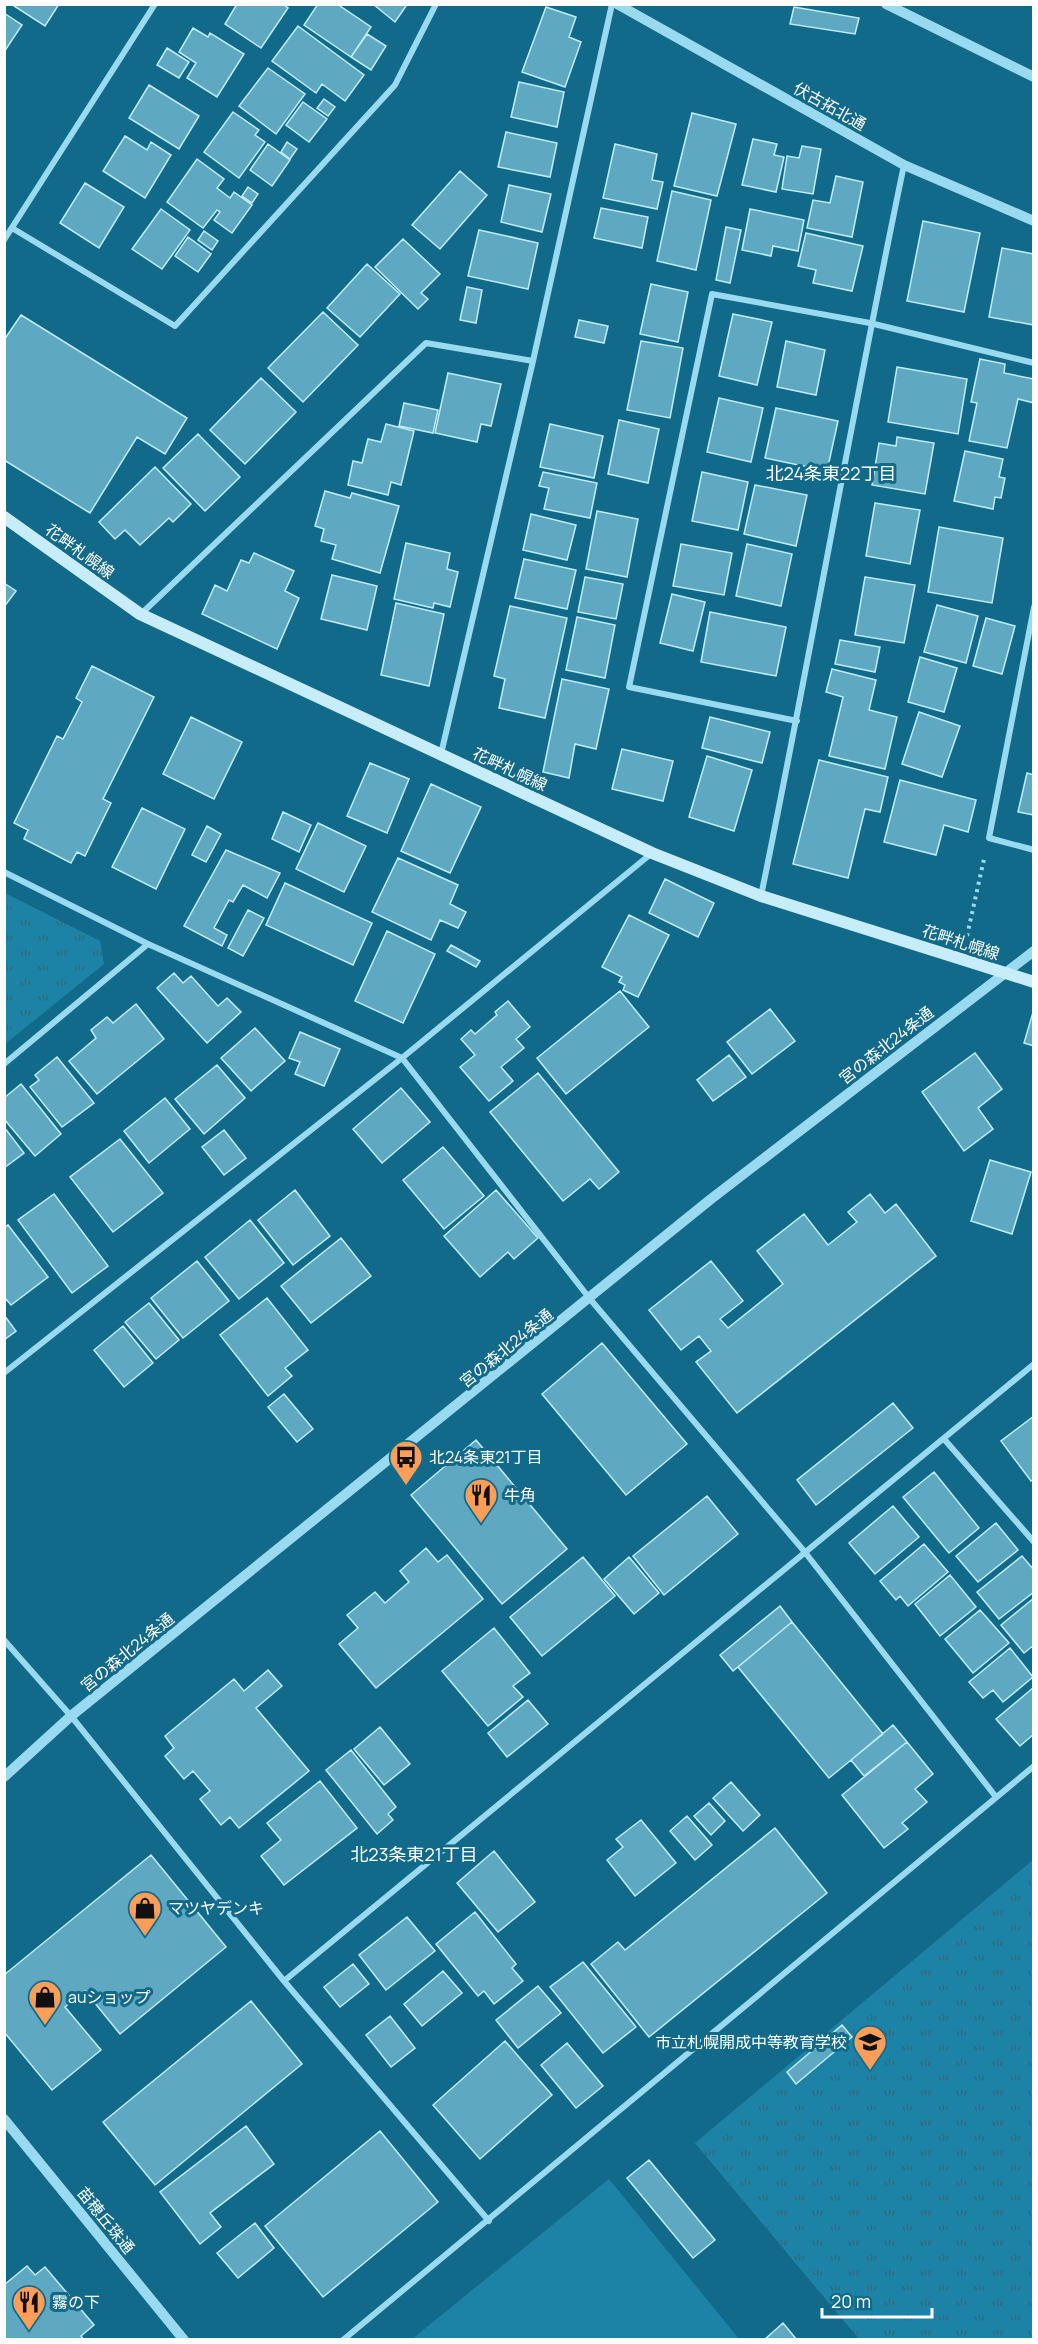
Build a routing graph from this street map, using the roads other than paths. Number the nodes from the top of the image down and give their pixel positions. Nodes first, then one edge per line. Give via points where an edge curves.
1 (155, 4) edge
2 (436, 4) edge
3 (612, 4) edge
4 (617, 4) edge
5 (886, 4) edge
6 (1034, 77) edge
7 (904, 165) junction
8 (1034, 221) edge
9 (12, 228) junction
10 (4, 240) edge
11 (870, 323) junction
12 (533, 361) junction
13 (1034, 363) edge
14 (4, 517) edge
15 (1034, 607) edge
16 (141, 614) junction
17 (797, 722) junction
18 (441, 755) junction
19 (1034, 850) edge
20 (652, 853) junction
21 (4, 872) edge
22 (761, 896) junction
23 (148, 944) junction
24 (1034, 951) edge
25 (1002, 973) junction
26 (1034, 982) edge
27 (402, 1058) junction
28 (4, 1065) edge
29 (591, 1299) junction
30 (1034, 1364) edge
31 (4, 1373) edge
32 (944, 1439) junction
33 (1034, 1542) edge
34 (804, 1551) junction
35 (4, 1640) edge
36 (70, 1716) junction
37 (1034, 1766) edge
38 (4, 1777) edge
39 (996, 1797) junction
40 (284, 1981) junction
41 (4, 2120) edge
42 (489, 2220) junction
43 (184, 2340) edge
44 (343, 2340) edge

1 - 9 street
2 - 9 street via 395,85 175,326
3 - 12 street
4 - 7 street, 伏古拓北通
5 - 6 street
7 - 8 street, 伏古拓北通
7 - 11 street
9 - 10 street
11 - 13 street
11 - 17 street
11 - 17 street via 712,294 629,687
12 - 16 street via 426,343
12 - 18 street
14 - 16 main road, 花畔札幌線
15 - 19 street via 989,838
16 - 18 main road, 花畔札幌線
17 - 22 street
18 - 20 main road, 花畔札幌線
20 - 22 main road, 花畔札幌線
20 - 27 street
21 - 23 street
22 - 25 main road, 花畔札幌線
23 - 27 street
23 - 28 street
24 - 25 street, 宮の森北24条通
25 - 26 main road, 花畔札幌線
25 - 29 street, 宮の森北24条通 via 711,1199
27 - 29 street
27 - 31 street
29 - 34 street
29 - 36 street, 宮の森北24条通
30 - 32 street
32 - 33 street
32 - 34 street
34 - 39 street
34 - 40 street
35 - 36 street
36 - 38 street, 宮の森北24条通
36 - 40 street
37 - 39 street
39 - 42 street
40 - 42 street
41 - 43 street, 苗穂丘珠通
42 - 44 street

